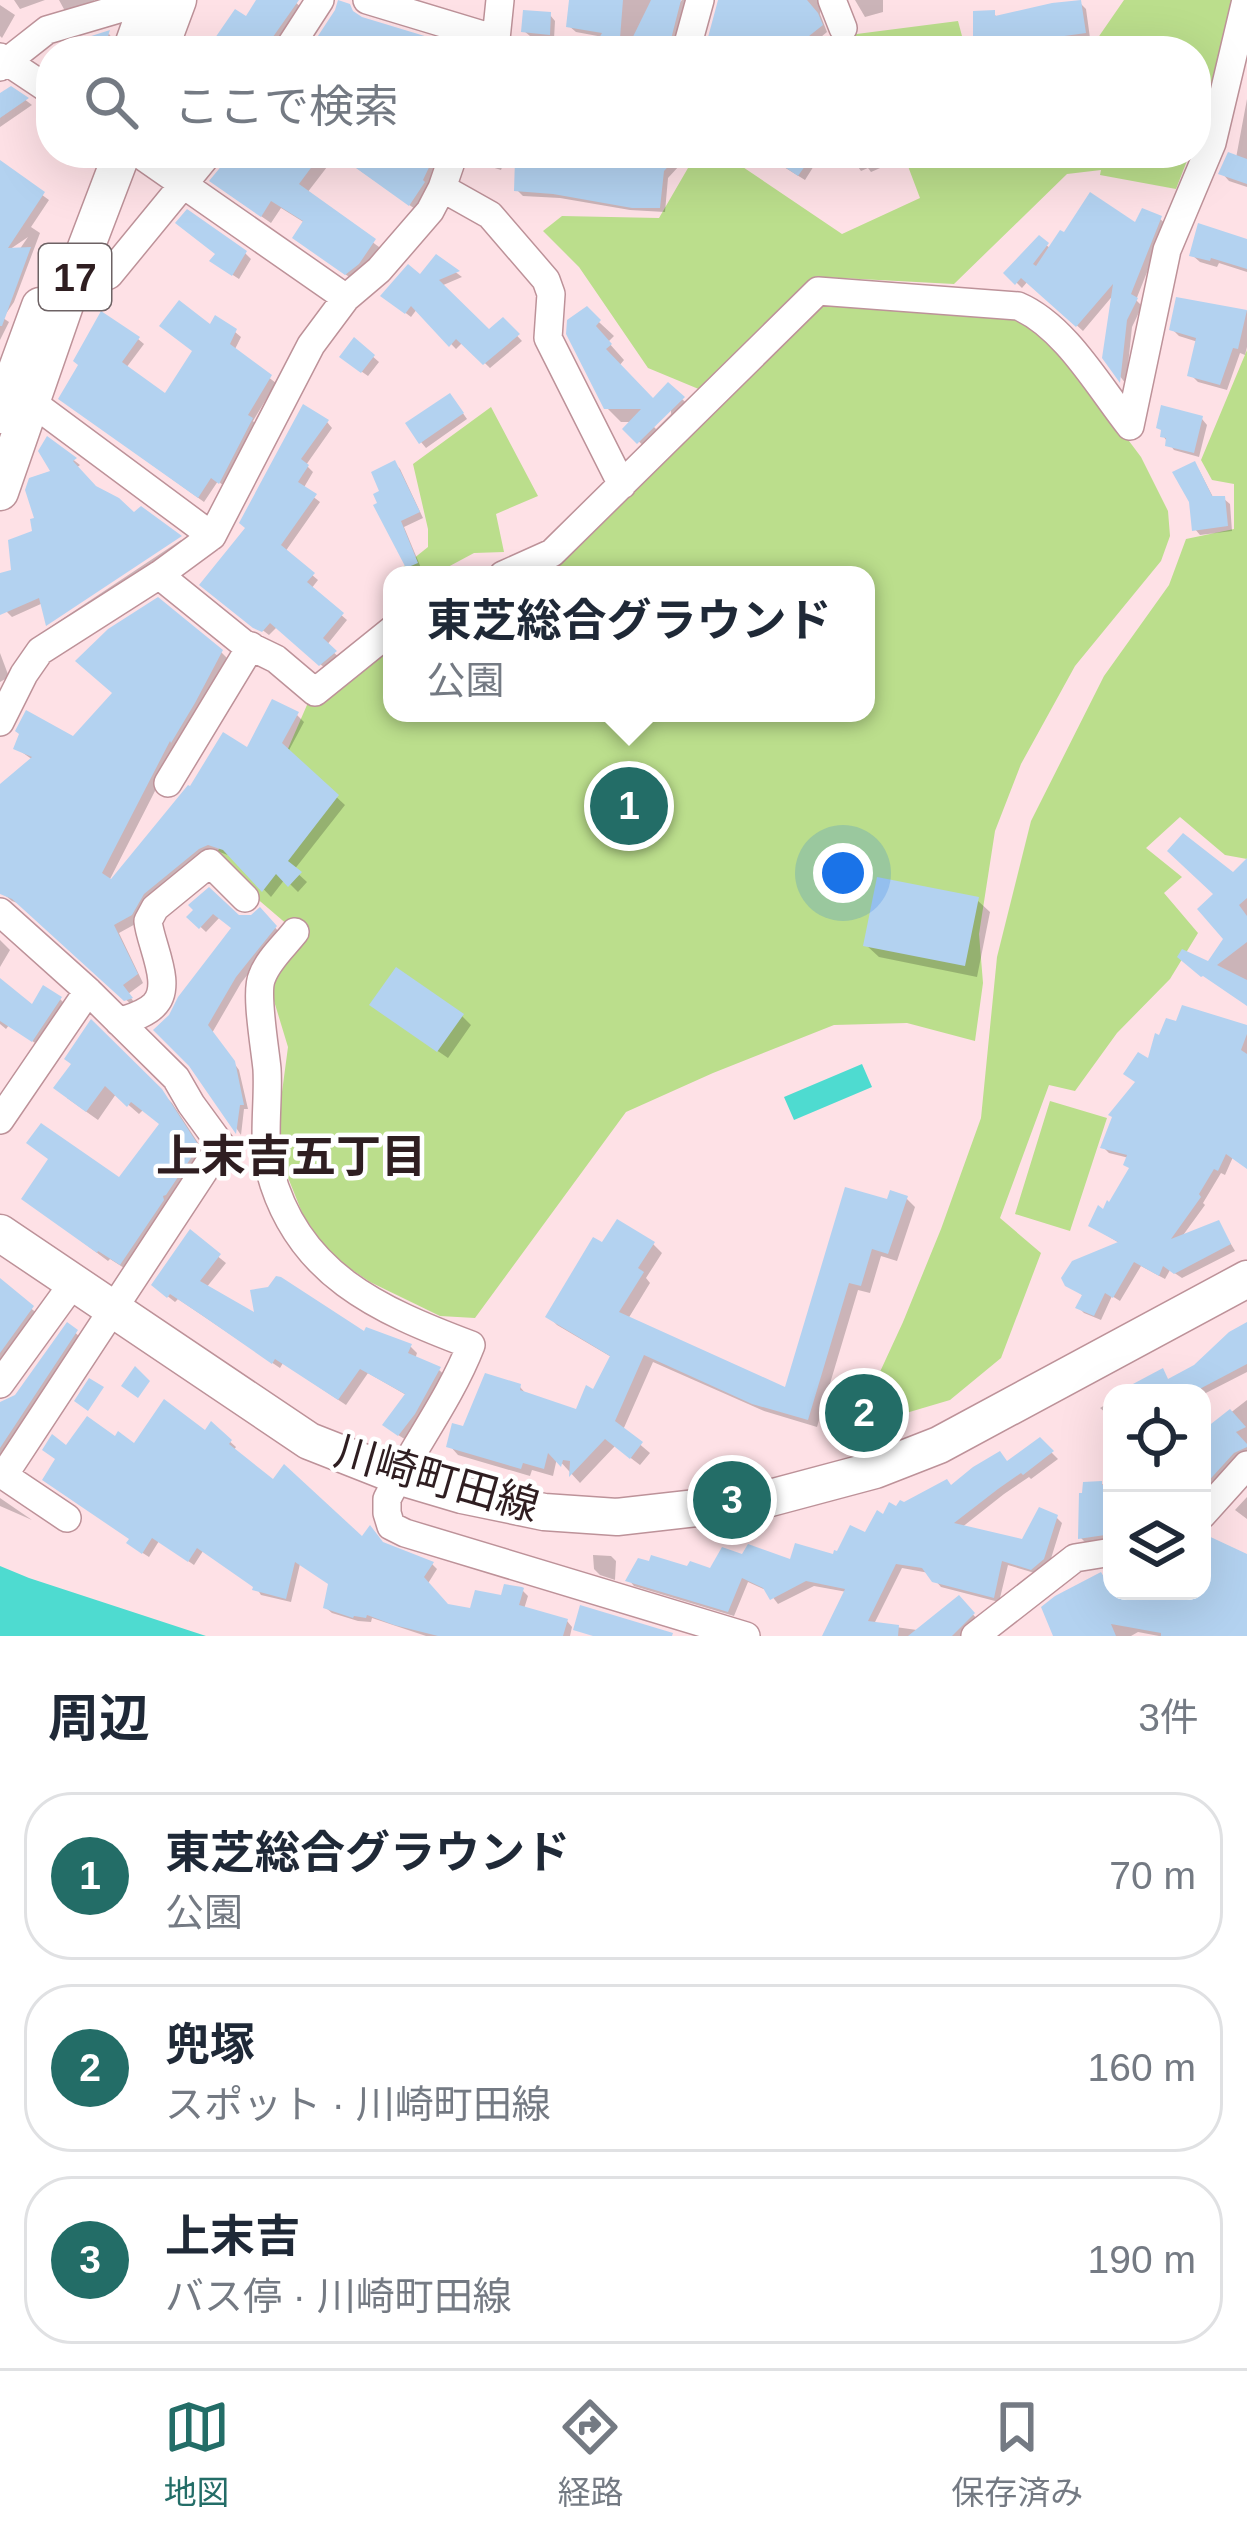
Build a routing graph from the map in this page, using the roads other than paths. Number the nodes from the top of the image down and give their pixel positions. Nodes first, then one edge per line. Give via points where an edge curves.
1 (320, 0) edge
2 (367, 0) edge
3 (500, 0) edge
4 (700, 0) edge
5 (832, 0) edge
6 (1246, 0) edge
7 (157, 4) edge
8 (103, 6) edge
9 (843, 28) dead end
10 (37, 36) edge
11 (139, 36) edge
12 (158, 36) edge
13 (296, 36) edge
14 (468, 36) edge
15 (494, 36) edge
16 (690, 36) edge
17 (36, 37) edge
18 (3, 61) edge
19 (36, 82) edge
20 (1211, 145) edge
21 (90, 168) edge
22 (116, 168) edge
23 (159, 168) edge
24 (197, 168) edge
25 (449, 168) edge
26 (1201, 168) edge
27 (182, 186) junction
28 (442, 188) junction
29 (74, 279) junction
30 (346, 298) junction
31 (11, 394) edge
32 (622, 485) junction
33 (0, 492) edge
34 (212, 536) junction
35 (523, 566) edge
36 (159, 575) junction
37 (383, 637) edge
38 (251, 646) junction
39 (0, 722) edge
40 (168, 782) dead end
41 (245, 898) dead end
42 (0, 912) edge
43 (295, 932) dead end
44 (88, 991) junction
45 (119, 1022) junction
46 (0, 1120) edge
47 (0, 1232) edge
48 (1247, 1279) edge
49 (74, 1282) junction
50 (115, 1309) junction
51 (0, 1384) edge
52 (1247, 1465) edge
53 (2, 1474) edge
54 (398, 1476) junction
55 (1211, 1505) edge
56 (68, 1518) dead end
57 (1103, 1554) edge
58 (746, 1636) edge
59 (975, 1636) edge

1 - 13 street
2 - 14 street
3 - 15 street
4 - 16 street
5 - 9 street
6 - 20 street
7 - 8 street
7 - 11 main road
7 - 12 main road
8 - 10 street
17 - 18 street
18 - 19 street
21 - 31 main road, 17
22 - 29 main road, 17
23 - 27 street
24 - 27 street
25 - 28 street
26 - 32 street via 1167,250 1130,427 1037,314 818,291
27 - 29 street via 109,275
27 - 30 street
28 - 30 street via 411,234
28 - 32 street via 490,214 546,280 548,338
29 - 31 main road, 17
30 - 34 street via 311,345
31 - 33 main road
31 - 34 street
32 - 35 street via 552,553
34 - 36 street
36 - 38 street
36 - 39 street via 40,651
37 - 38 street via 315,692
38 - 40 street
41 - 45 street via 209,863 155,908 149,936 162,993 151,1009
42 - 44 street
43 - 54 street via 259,983 269,1168 284,1207 320,1265 382,1306 470,1345
44 - 45 street
44 - 46 street
45 - 50 street via 176,1078 221,1145
47 - 49 main road, 川崎町田線
48 - 54 main road, 川崎町田線 via 939,1445 776,1498 617,1517 544,1512
49 - 50 main road, 川崎町田線
49 - 51 street
50 - 53 street
50 - 54 main road, 川崎町田線 via 310,1441
52 - 55 street
53 - 56 street
54 - 58 street via 386,1513 405,1533
57 - 59 street via 1076,1558

